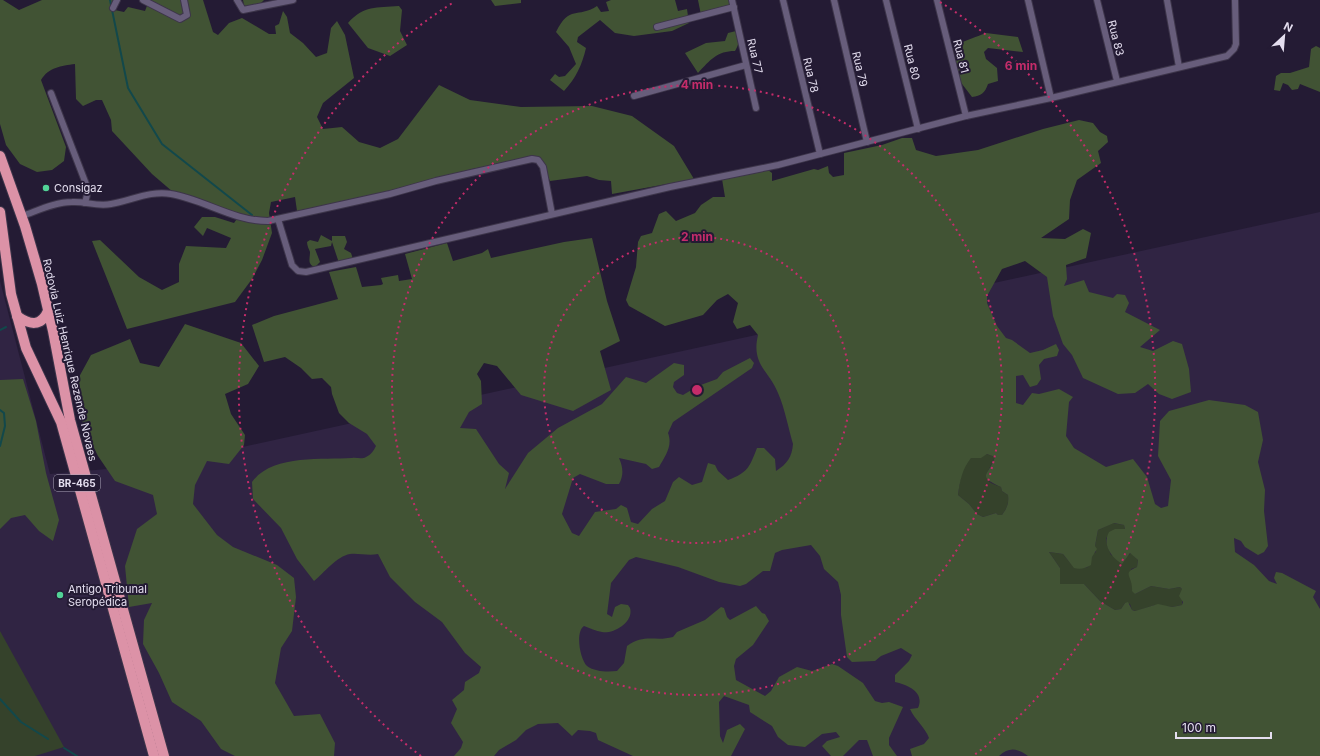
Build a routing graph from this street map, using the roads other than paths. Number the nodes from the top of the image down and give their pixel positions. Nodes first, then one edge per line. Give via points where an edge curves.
1 (117, 0) edge
2 (143, 0) edge
3 (184, 0) edge
4 (237, 0) edge
5 (293, 0) edge
6 (732, 0) edge
7 (783, 0) edge
8 (834, 0) edge
9 (886, 0) edge
10 (937, 0) edge
11 (1028, 0) edge
12 (1097, 0) edge
13 (1166, 0) edge
14 (1235, 0) edge
15 (734, 7) junction
16 (113, 8) dead end
17 (657, 27) dead end
18 (746, 65) junction
19 (1179, 67) junction
20 (1116, 81) junction
21 (51, 93) dead end
22 (634, 96) dead end
23 (1051, 98) junction
24 (756, 108) dead end
25 (966, 116) junction
26 (918, 129) junction
27 (867, 142) junction
28 (820, 154) junction
29 (0, 156) edge
30 (85, 203) junction
31 (0, 212) edge
32 (552, 214) junction
33 (22, 216) junction
34 (278, 219) junction
35 (48, 310) junction
36 (17, 316) junction
37 (154, 756) edge
38 (164, 756) edge

1 - 16 street
2 - 3 street via 180,19 186,15
4 - 5 street via 241,8 247,9
6 - 15 street, Rua 77
7 - 28 street, Rua 78
8 - 27 street, Rua 79
9 - 26 street, Rua 80
10 - 25 street, Rua 81
11 - 23 street
12 - 20 street, Rua 83
13 - 19 street
14 - 19 street via 1236,44 1231,54
15 - 17 street
15 - 18 street, Rua 77
18 - 22 street
18 - 24 street, Rua 77
19 - 20 street
20 - 23 street
21 - 30 street via 86,184
23 - 25 street
25 - 26 street
26 - 27 street
27 - 28 street
28 - 32 street
29 - 33 highway, Rodovia Luiz Henrique Rezende Novaes / BR-465
30 - 33 street via 61,203
30 - 34 street via 105,205 169,194 253,221
31 - 36 highway, Rodovia Luiz Henrique Rezende Novaes / BR-465 via 8,280
32 - 34 street via 303,272 292,265
32 - 34 street via 543,167 538,160 532,159
33 - 35 highway, Rodovia Luiz Henrique Rezende Novaes / BR-465
35 - 36 highway via 43,320 36,324
35 - 38 highway, Rodovia Luiz Henrique Rezende Novaes / BR-465 via 70,420
36 - 37 highway, Rodovia Luiz Henrique Rezende Novaes / BR-465 via 31,362 60,422

